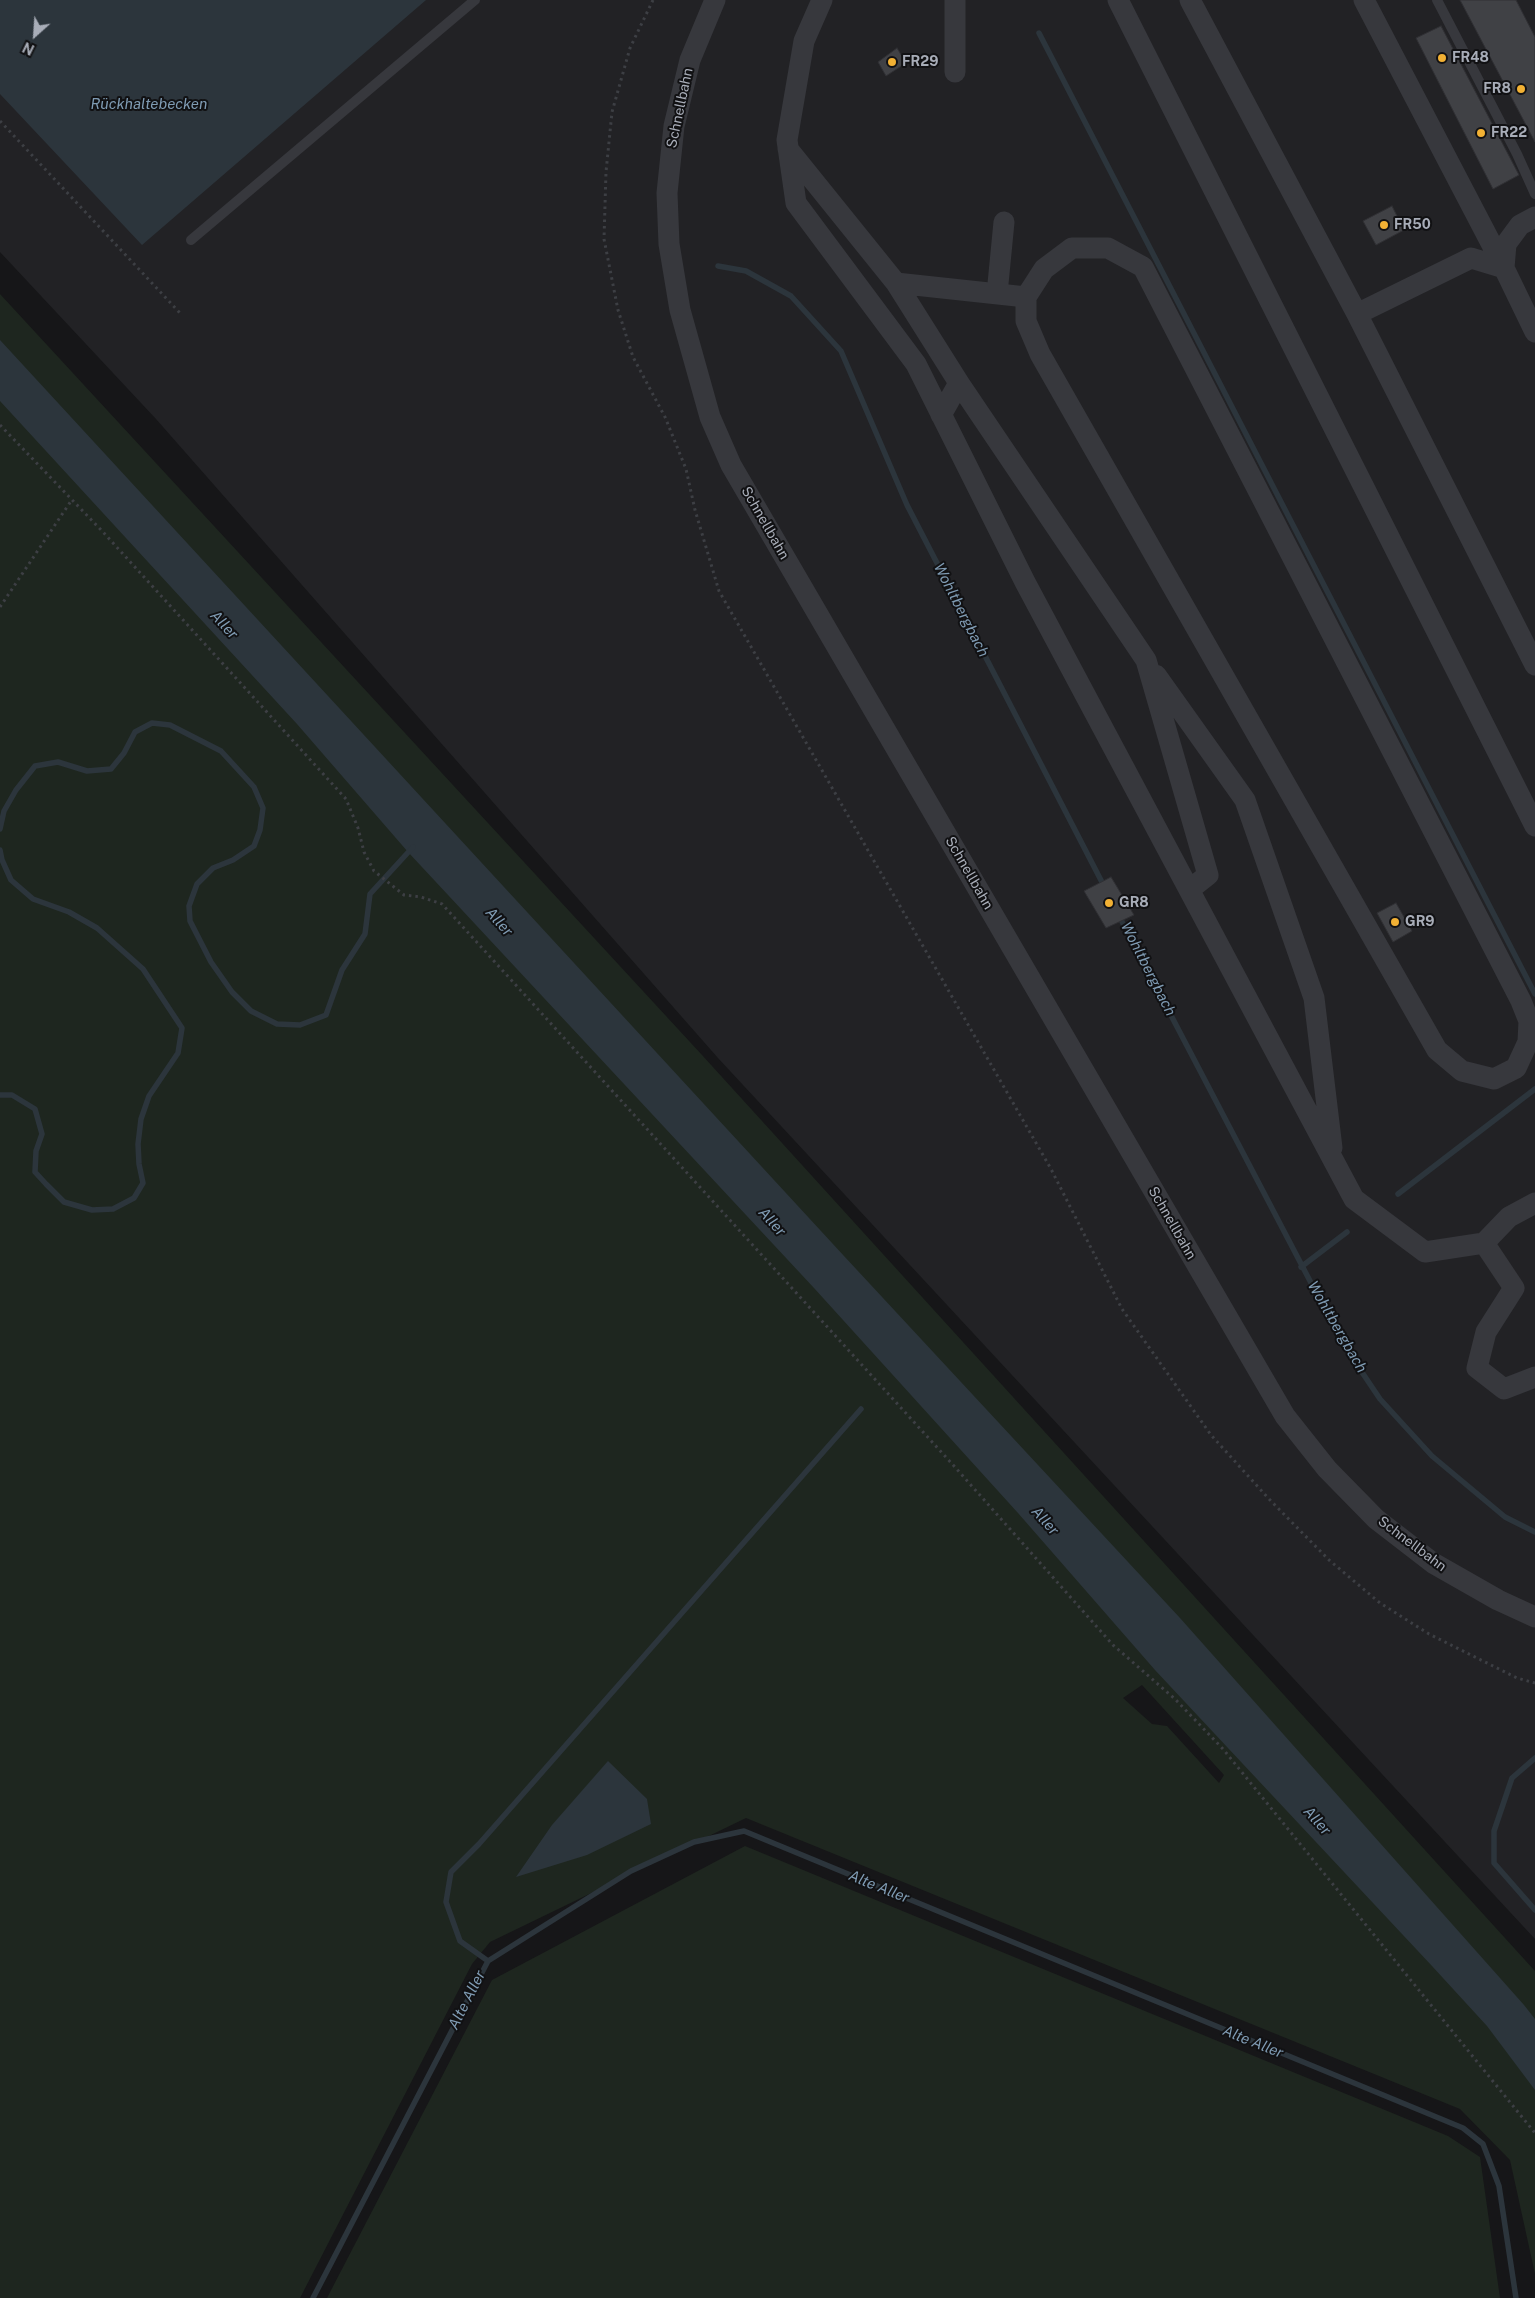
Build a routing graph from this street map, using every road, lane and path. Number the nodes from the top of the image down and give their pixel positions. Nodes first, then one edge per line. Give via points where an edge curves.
1 (475, 0) edge
2 (653, 0) edge
3 (715, 0) edge
4 (822, 0) edge
5 (955, 0) edge
6 (1118, 0) edge
7 (1190, 0) edge
8 (1437, 0) edge
9 (1367, 1) edge
10 (955, 72) dead end
11 (0, 121) edge
12 (788, 149) junction
13 (1535, 194) edge
14 (1535, 217) edge
15 (1004, 222) dead end
16 (1535, 230) edge
17 (191, 240) dead end
18 (1504, 268) junction
19 (896, 283) junction
20 (997, 294) junction
21 (1026, 297) junction
22 (180, 313) dead end
23 (1357, 314) junction
24 (1535, 332) edge
25 (959, 383) junction
26 (941, 415) junction
27 (0, 425) edge
28 (71, 501) junction
29 (0, 607) edge
30 (1146, 660) junction
31 (1535, 665) edge
32 (1535, 826) edge
33 (1189, 890) junction
34 (1334, 1161) junction
35 (1535, 1203) edge
36 (1484, 1243) junction
37 (1535, 1377) edge
38 (1535, 1617) edge
39 (1535, 1683) edge
40 (1535, 2132) edge

1 - 17 lane
2 - 39 path via 630,48 612,112 604,239 621,320 633,356 686,468 719,591 1050,1169 1122,1309 1211,1435 1328,1560 1380,1603 1429,1634 1517,1678
3 - 38 street, Schnellbahn via 690,60 674,126 667,193 669,244 680,310 710,417 731,465 1285,1416 1327,1469 1376,1519 1433,1563
4 - 12 street via 804,41
5 - 10 street
6 - 32 street
7 - 23 street
8 - 13 lane
9 - 18 street
11 - 22 path
12 - 19 street
12 - 26 street via 796,203 916,364
14 - 18 street via 1520,225 1506,244
15 - 20 street
16 - 18 street
18 - 23 street via 1471,258
18 - 24 street
19 - 20 street
19 - 25 street
20 - 21 street
21 - 21 street via 1026,321 1040,354 1437,1050 1462,1071 1494,1079 1516,1068 1528,1042 1529,1021 1521,1001 1143,267 1108,248 1072,248 1044,269
23 - 31 street
25 - 26 street
25 - 30 street
26 - 33 street via 1025,582
27 - 28 path
28 - 29 path
28 - 40 path via 346,799 374,871 404,896 422,897 442,904 1113,1644 1175,1699 1223,1749
30 - 33 street via 1208,875
30 - 34 street via 1245,800 1314,998
33 - 34 street
34 - 36 street via 1354,1199 1426,1252
35 - 36 street via 1509,1217
36 - 37 street via 1514,1288 1486,1332 1477,1368 1504,1389

